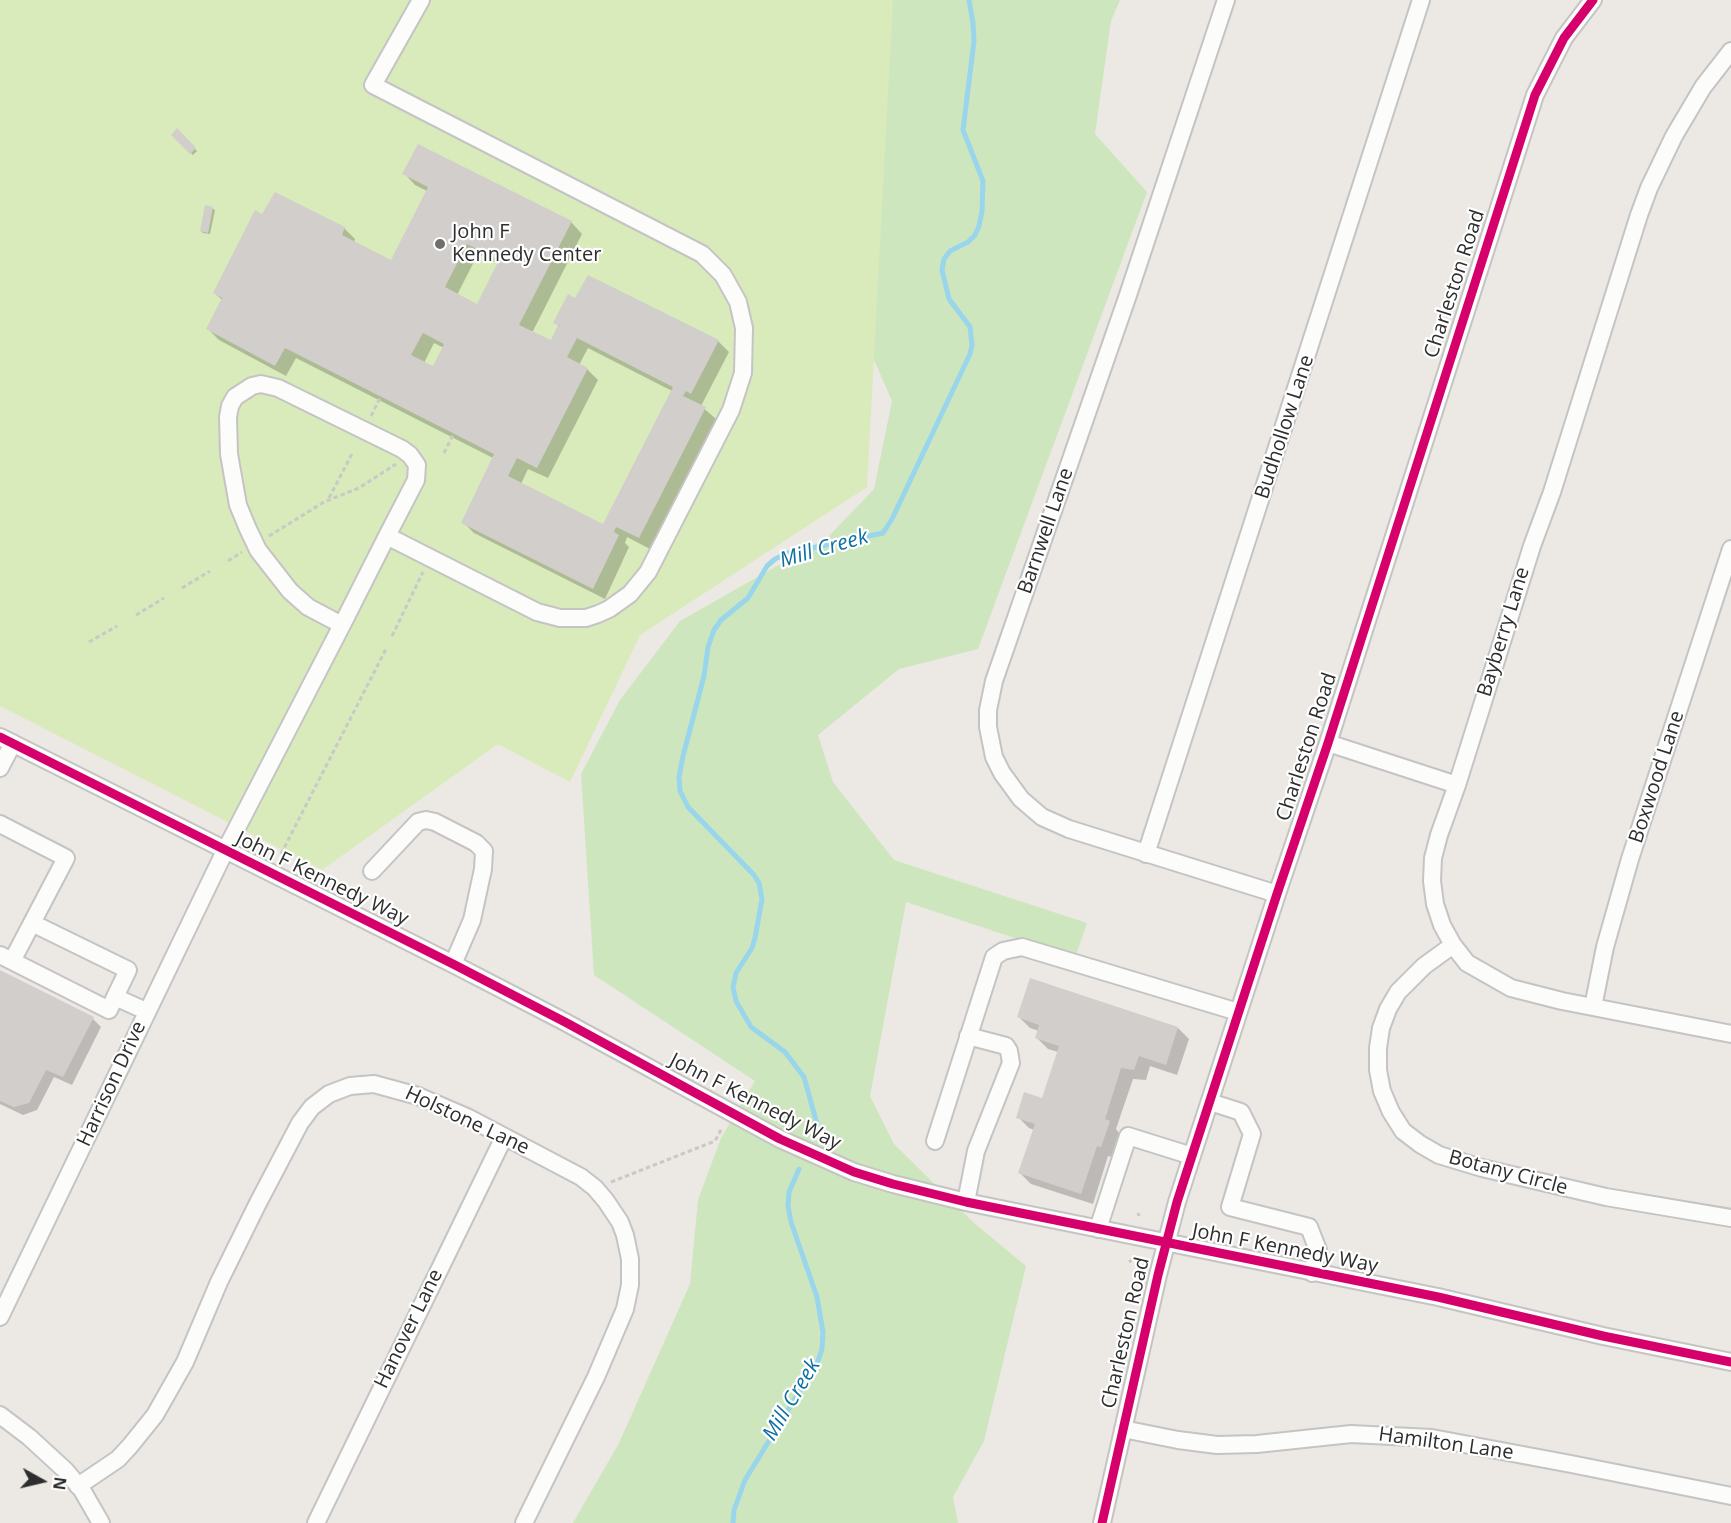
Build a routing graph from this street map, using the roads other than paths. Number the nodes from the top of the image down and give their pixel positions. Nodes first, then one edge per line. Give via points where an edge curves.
1 (421, 0) edge
2 (1226, 0) edge
3 (1421, 0) edge
4 (1593, 0) edge
5 (1731, 51) edge
6 (387, 536) junction
7 (1731, 549) edge
8 (342, 625) junction
9 (6, 740) edge
10 (1328, 743) junction
11 (0, 768) edge
12 (1456, 785) junction
13 (0, 824) edge
14 (225, 851) junction
15 (1146, 854) junction
16 (372, 872) dead end
17 (1276, 894) junction
18 (32, 923) junction
19 (1453, 945) junction
20 (6, 958) edge
21 (453, 964) junction
22 (115, 997) junction
23 (1593, 1007) junction
24 (146, 1011) junction
25 (1238, 1012) junction
26 (1731, 1034) edge
27 (968, 1036) junction
28 (1210, 1102) junction
29 (504, 1137) junction
30 (935, 1141) dead end
31 (1192, 1156) junction
32 (966, 1202) junction
33 (1731, 1218) edge
34 (1098, 1229) junction
35 (1166, 1243) junction
36 (1312, 1273) junction
37 (0, 1317) edge
38 (1731, 1362) edge
39 (0, 1415) edge
40 (1123, 1429) junction
41 (78, 1486) junction
42 (1731, 1496) edge
43 (102, 1523) edge
44 (316, 1523) edge
45 (524, 1523) edge
46 (1102, 1523) edge

1 - 6 street via 373,85 702,254 723,275 738,302 744,328 743,374 731,410 648,572 630,594 609,609 573,619 548,616
2 - 15 street, Barnwell Lane via 994,681 988,710 990,742 998,765 1011,787 1032,809 1054,823
3 - 15 street, Budhollow Lane
4 - 10 street, Charleston Road via 1564,38 1535,95
5 - 12 street, Bayberry Lane via 1703,87 1649,188
6 - 8 street, Harrison Drive
6 - 8 street, Harrison Drive via 416,480 417,465 408,453 270,385 252,386 235,397 228,417 229,454 238,505 248,529 271,569 290,591 308,607
7 - 23 street, Boxwood Lane via 1630,859
8 - 14 street, Harrison Drive
9 - 11 street
9 - 14 street, John F Kennedy Way
10 - 12 street
10 - 17 street, Charleston Road
12 - 19 street, Bayberry Lane via 1433,858 1432,881 1442,925
13 - 18 street via 66,858
14 - 21 street, John F Kennedy Way
14 - 24 street, Harrison Drive
15 - 17 street, Barnwell Lane
16 - 21 street via 418,822 426,820 476,843 484,851 472,920
17 - 25 street, Charleston Road
18 - 20 street
18 - 22 street via 128,970
19 - 23 street, Bayberry Lane via 1467,963 1511,988
19 - 33 street, Botany Circle via 1398,992 1382,1028 1377,1048 1380,1080 1391,1112 1403,1131 1439,1155 1482,1168 1606,1197
20 - 22 street via 109,1010
21 - 32 street, John F Kennedy Way via 798,1148 871,1178
22 - 24 street
23 - 26 street, Bayberry Lane
24 - 37 street, Harrison Drive
25 - 27 street via 1022,947 994,957
25 - 28 street, Charleston Road
27 - 30 street
27 - 32 street via 1006,1046 1011,1063 976,1151
28 - 31 street, Charleston Road
28 - 36 street via 1241,1112 1252,1134 1230,1207 1309,1227 1318,1250
29 - 41 street, Holstone Lane via 418,1096 374,1084 350,1086 329,1094 312,1107 284,1152 219,1282 185,1362 155,1415 118,1459
29 - 44 street, Hanover Lane
29 - 45 street, Holstone Lane via 559,1164 595,1188 614,1212 625,1235 630,1259 625,1309
31 - 34 street via 1128,1136
31 - 35 street, Charleston Road
32 - 34 street, John F Kennedy Way
34 - 35 street, John F Kennedy Way
35 - 36 street, John F Kennedy Way
35 - 40 street, Charleston Road
36 - 38 street, John F Kennedy Way
39 - 41 street via 51,1457
40 - 42 street, Hamilton Lane via 1217,1445 1351,1434 1432,1438
40 - 46 street, Charleston Road
41 - 43 street

